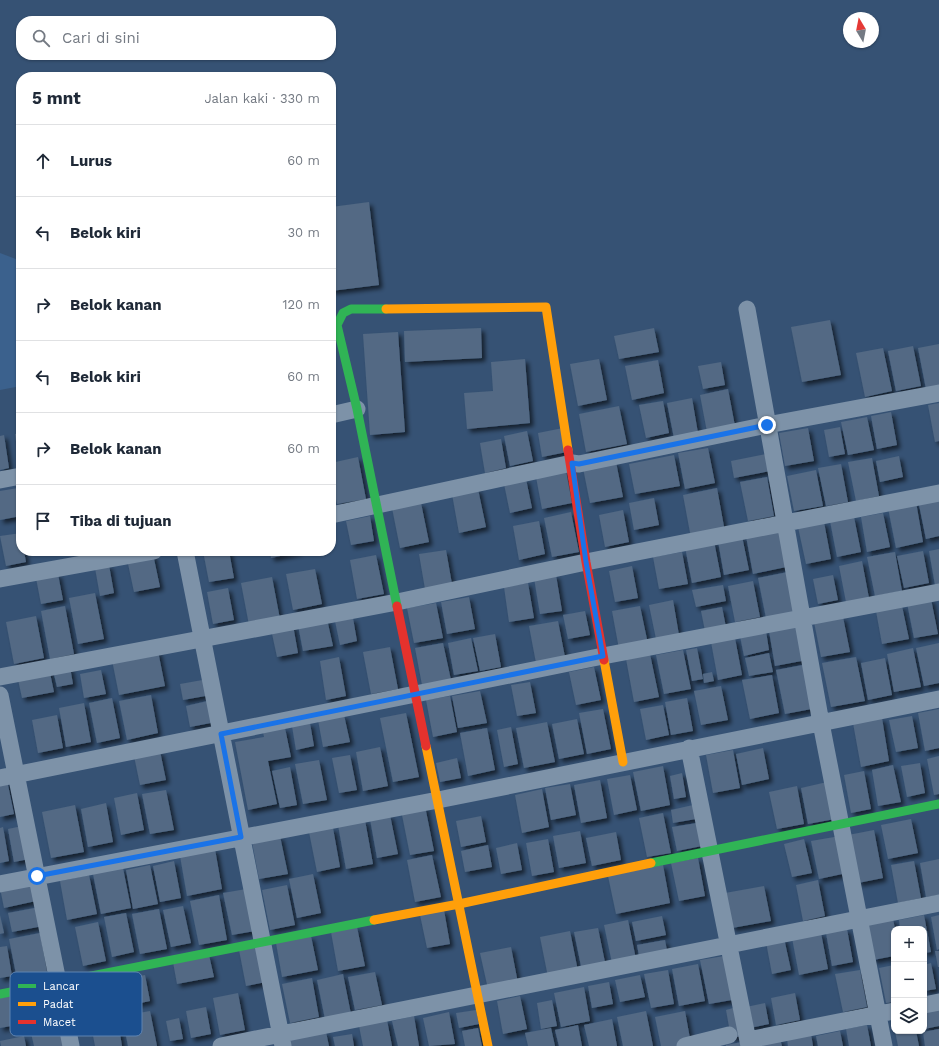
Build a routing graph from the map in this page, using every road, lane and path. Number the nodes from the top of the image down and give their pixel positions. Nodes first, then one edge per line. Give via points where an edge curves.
1 (746, 309) dead end
2 (939, 393) edge
3 (357, 410) junction
4 (336, 414) edge
5 (767, 425) junction
6 (572, 463) junction
7 (16, 477) edge
8 (0, 480) edge
9 (939, 493) edge
10 (377, 506) junction
11 (336, 514) edge
12 (785, 523) junction
13 (126, 556) edge
14 (186, 556) edge
15 (586, 562) junction
16 (0, 579) edge
17 (939, 592) edge
18 (397, 602) junction
19 (802, 618) junction
20 (202, 639) junction
21 (603, 656) junction
22 (0, 678) edge
23 (0, 695) edge
24 (416, 696) junction
25 (939, 700) edge
26 (821, 723) junction
27 (221, 734) junction
28 (689, 748) junction
29 (623, 762) junction
30 (17, 775) junction
31 (0, 778) edge
32 (438, 800) junction
33 (939, 804) edge
34 (840, 823) junction
35 (241, 837) junction
36 (710, 850) junction
37 (37, 876) junction
38 (0, 884) edge
39 (939, 903) edge
40 (459, 904) junction
41 (859, 919) junction
42 (262, 941) junction
43 (728, 945) junction
44 (56, 972) edge
45 (108, 972) edge
46 (10, 992) edge
47 (0, 994) edge
48 (478, 995) junction
49 (939, 1002) edge
50 (927, 1004) edge
51 (891, 1011) edge
52 (877, 1014) junction
53 (729, 1035) dead end
54 (69, 1036) edge
55 (282, 1040) edge
56 (748, 1043) edge
57 (71, 1046) edge
58 (221, 1046) edge
59 (488, 1046) edge
60 (685, 1046) edge
61 (884, 1046) edge

1 - 5 street
2 - 5 street
3 - 4 street
3 - 6 street via 337,325 343,314 351,309 546,307
3 - 10 street
5 - 6 street
5 - 12 street
6 - 10 street
6 - 15 street
7 - 8 street
9 - 12 street
10 - 11 street
10 - 18 street
12 - 15 street
12 - 19 street
13 - 16 street
14 - 20 street
15 - 18 street
15 - 21 street
17 - 19 street
18 - 20 street
18 - 24 street
19 - 21 street
19 - 26 street
20 - 22 street
20 - 27 street
21 - 24 street
21 - 29 street
23 - 30 street
24 - 27 street
24 - 32 street
25 - 26 street
26 - 28 street
26 - 34 street
27 - 30 street
27 - 35 street
28 - 29 street
28 - 36 street
29 - 32 street
30 - 31 street
30 - 37 street
32 - 35 street
32 - 40 street
33 - 34 street
34 - 36 street
34 - 41 street
35 - 37 street
35 - 42 street
36 - 40 street
36 - 43 street
37 - 38 street
37 - 44 street
39 - 41 street
40 - 42 street
40 - 48 street
41 - 43 street
41 - 52 street
42 - 45 street
42 - 55 street
43 - 48 street
43 - 56 street
46 - 47 street
48 - 55 street
48 - 59 street
49 - 50 street
51 - 52 street
52 - 56 street
52 - 61 street
53 - 60 street
54 - 57 street
55 - 58 street

